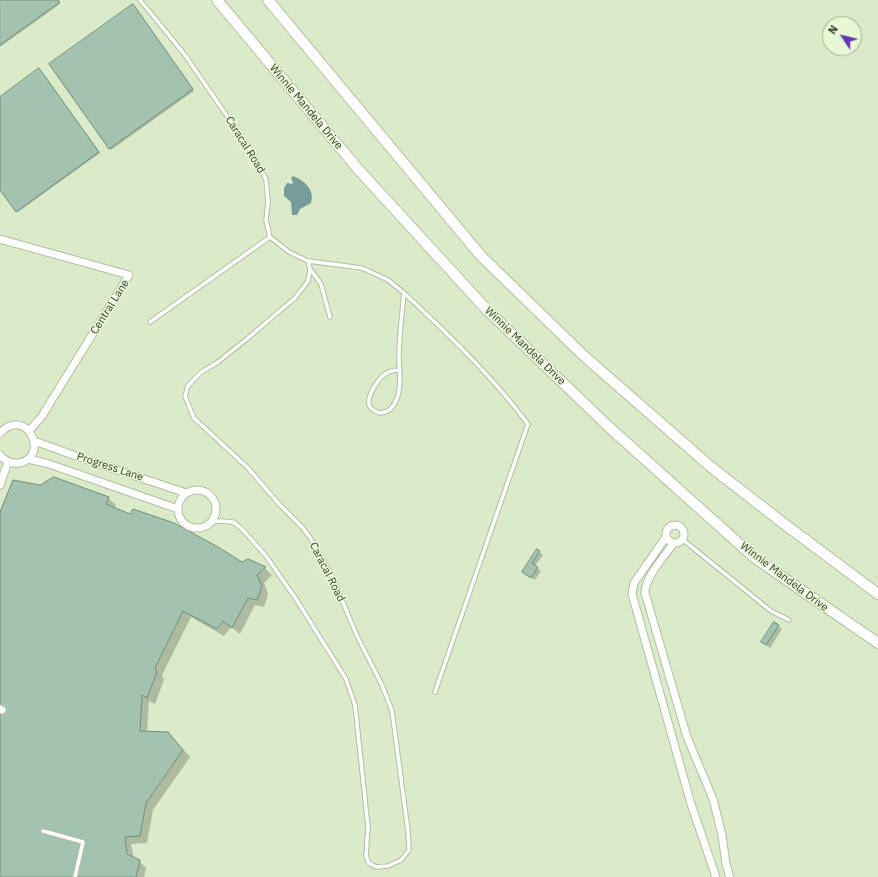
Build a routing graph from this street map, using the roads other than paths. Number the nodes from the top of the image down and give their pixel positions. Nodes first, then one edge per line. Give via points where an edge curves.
1 (140, 0) edge
2 (217, 0) edge
3 (268, 0) edge
4 (270, 237) junction
5 (0, 238) edge
6 (308, 261) junction
7 (310, 269) junction
8 (404, 293) junction
9 (330, 317) dead end
10 (150, 322) dead end
11 (400, 370) junction
12 (1, 430) edge
13 (29, 430) junction
14 (34, 441) junction
15 (0, 455) edge
16 (28, 459) junction
17 (8, 462) junction
18 (0, 485) edge
19 (186, 493) junction
20 (178, 508) junction
21 (212, 522) junction
22 (666, 537) junction
23 (682, 539) junction
24 (674, 543) junction
25 (878, 594) edge
26 (789, 620) dead end
27 (878, 643) edge
28 (435, 692) dead end
29 (43, 831) dead end
30 (75, 877) edge
31 (716, 877) edge
32 (730, 877) edge

1 - 4 lane, Caracal Road via 185,54 253,154 266,180 266,220
2 - 27 main road, Winnie Mandela Drive via 358,169 487,310 610,428 755,558
3 - 25 main road via 481,256 584,356 711,467
4 - 6 lane via 289,252
4 - 10 lane
5 - 13 street, Central Lane via 129,275 42,416
6 - 7 lane
6 - 8 lane via 362,268 388,280
7 - 9 lane via 321,284
7 - 21 lane, Caracal Road via 308,281 295,298 218,362 200,373 188,386 185,396 194,418 248,468 311,538 332,576 392,711 408,831 409,850 401,860 388,866 376,867 369,863 366,856 368,827 355,705 346,680 266,556 233,522
8 - 11 lane
8 - 28 lane via 496,384 528,424
11 - 11 lane via 394,405 389,411 380,414 369,405 372,390 385,374
12 - 13 street via 14,425
13 - 14 street
14 - 16 street
14 - 19 street, Progress Lane
15 - 17 street
16 - 17 street via 18,463
16 - 20 street, Progress Lane
17 - 18 street
19 - 20 street via 180,499
19 - 21 street via 203,490 211,495 216,502 217,510
20 - 21 street via 179,517 184,524 192,528 201,528
22 - 23 street via 668,527 676,524 683,530
22 - 24 street
22 - 31 street via 634,583 632,594 691,804
23 - 24 street
23 - 26 lane via 771,611
24 - 32 street via 644,588 687,737 713,799
29 - 30 lane via 83,842

